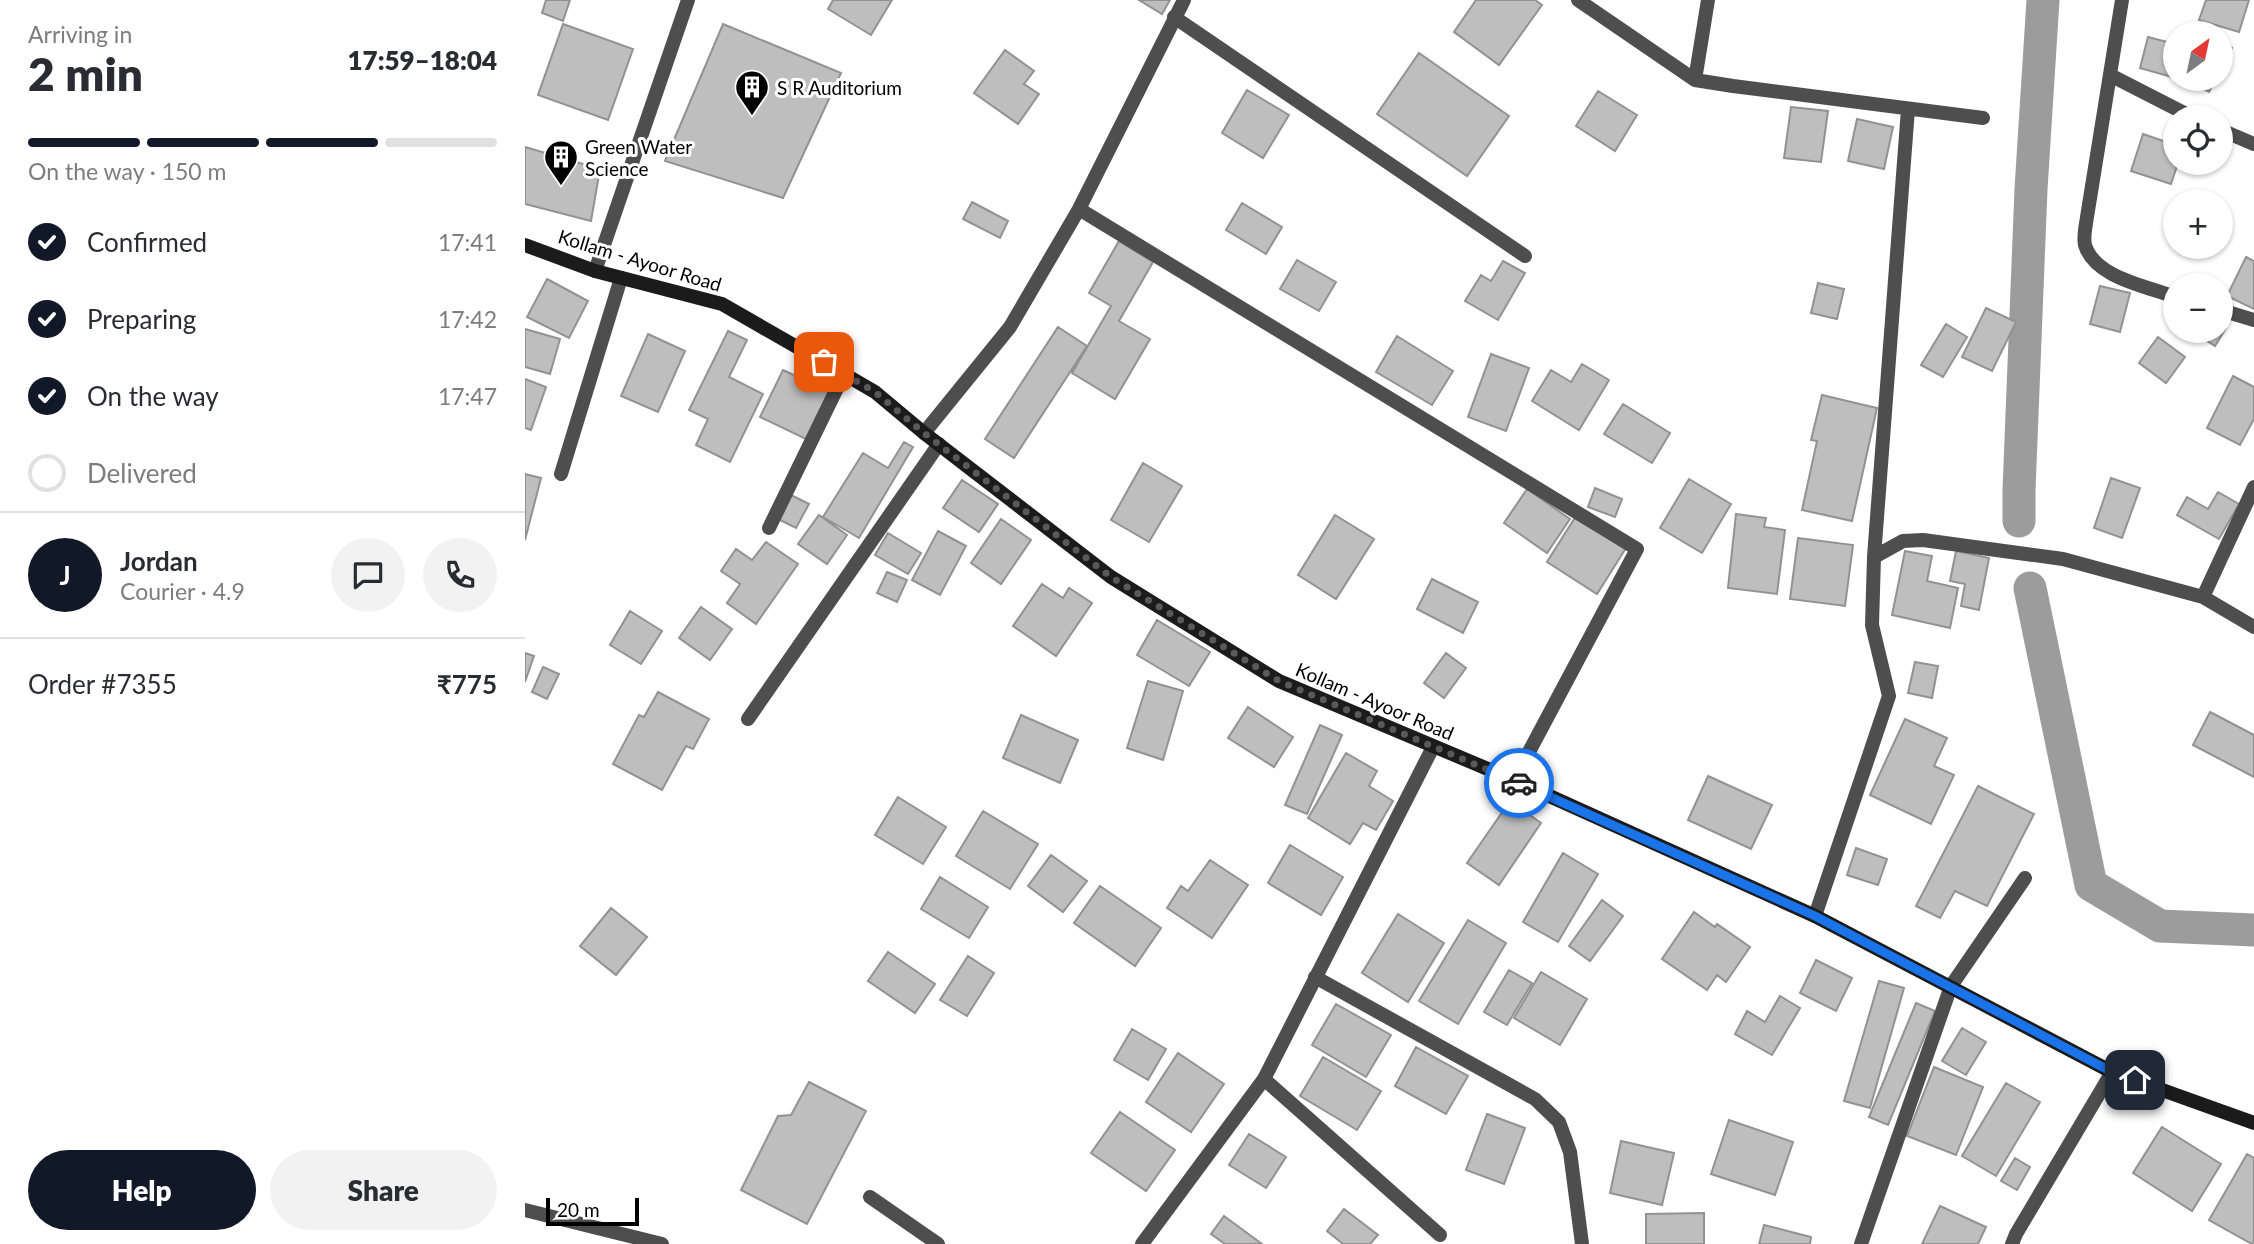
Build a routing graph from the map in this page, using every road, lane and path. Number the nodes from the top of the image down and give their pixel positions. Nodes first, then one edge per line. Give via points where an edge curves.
1 (688, 0) edge
2 (1184, 0) edge
3 (1578, 0) edge
4 (1708, 0) edge
5 (2122, 0) edge
6 (1174, 18) junction
7 (2110, 75) junction
8 (1695, 80) junction
9 (2169, 105) edge
10 (1908, 109) junction
11 (1983, 118) dead end
12 (2233, 135) edge
13 (2254, 144) edge
14 (1079, 209) junction
15 (525, 245) edge
16 (1525, 256) dead end
17 (595, 271) junction
18 (621, 278) junction
19 (2163, 292) edge
20 (2233, 314) edge
21 (2254, 320) edge
22 (844, 374) junction
23 (924, 433) junction
24 (939, 444) junction
25 (561, 474) dead end
26 (2254, 487) edge
27 (769, 528) dead end
28 (1874, 557) junction
29 (2203, 597) junction
30 (2254, 628) edge
31 (748, 719) dead end
32 (1433, 747) junction
33 (1514, 780) junction
34 (2025, 878) dead end
35 (1815, 916) junction
36 (1315, 977) junction
37 (1951, 986) junction
38 (2112, 1072) junction
39 (1264, 1079) junction
40 (2254, 1123) edge
41 (870, 1197) dead end
42 (525, 1210) edge
43 (1440, 1236) dead end
44 (657, 1243) edge
45 (1146, 1243) edge
46 (938, 1244) edge
47 (1582, 1244) edge
48 (1861, 1244) edge
49 (2012, 1244) edge

1 - 17 street
2 - 6 street
3 - 8 street
4 - 8 street
5 - 7 street
6 - 14 street
6 - 16 street
7 - 9 street
7 - 19 street via 2085,244 2105,271
8 - 10 street
10 - 11 street
10 - 28 street
12 - 13 street
14 - 23 street via 1010,327
14 - 33 street via 1637,548
15 - 17 main road, Kollam - Ayoor Road
17 - 18 main road, Kollam - Ayoor Road
18 - 22 main road, Kollam - Ayoor Road via 722,304
18 - 25 street
20 - 21 street
22 - 23 main road, Kollam - Ayoor Road via 875,392
22 - 27 street
23 - 24 main road, Kollam - Ayoor Road
24 - 31 street
24 - 32 main road, Kollam - Ayoor Road via 1111,577 1279,681
26 - 29 street
28 - 29 street via 1903,541 1923,540 2063,559
28 - 35 street via 1872,625 1889,696
29 - 30 street
32 - 33 main road, Kollam - Ayoor Road
32 - 36 street
33 - 35 main road, Kollam - Ayoor Road
34 - 37 street
35 - 37 main road, Kollam - Ayoor Road
36 - 39 street
36 - 47 street via 1535,1099 1559,1122 1570,1152
37 - 38 main road, Kollam - Ayoor Road
37 - 48 street
38 - 40 main road, Kollam - Ayoor Road
38 - 49 street
39 - 43 street
39 - 45 street
41 - 46 street
42 - 44 street

